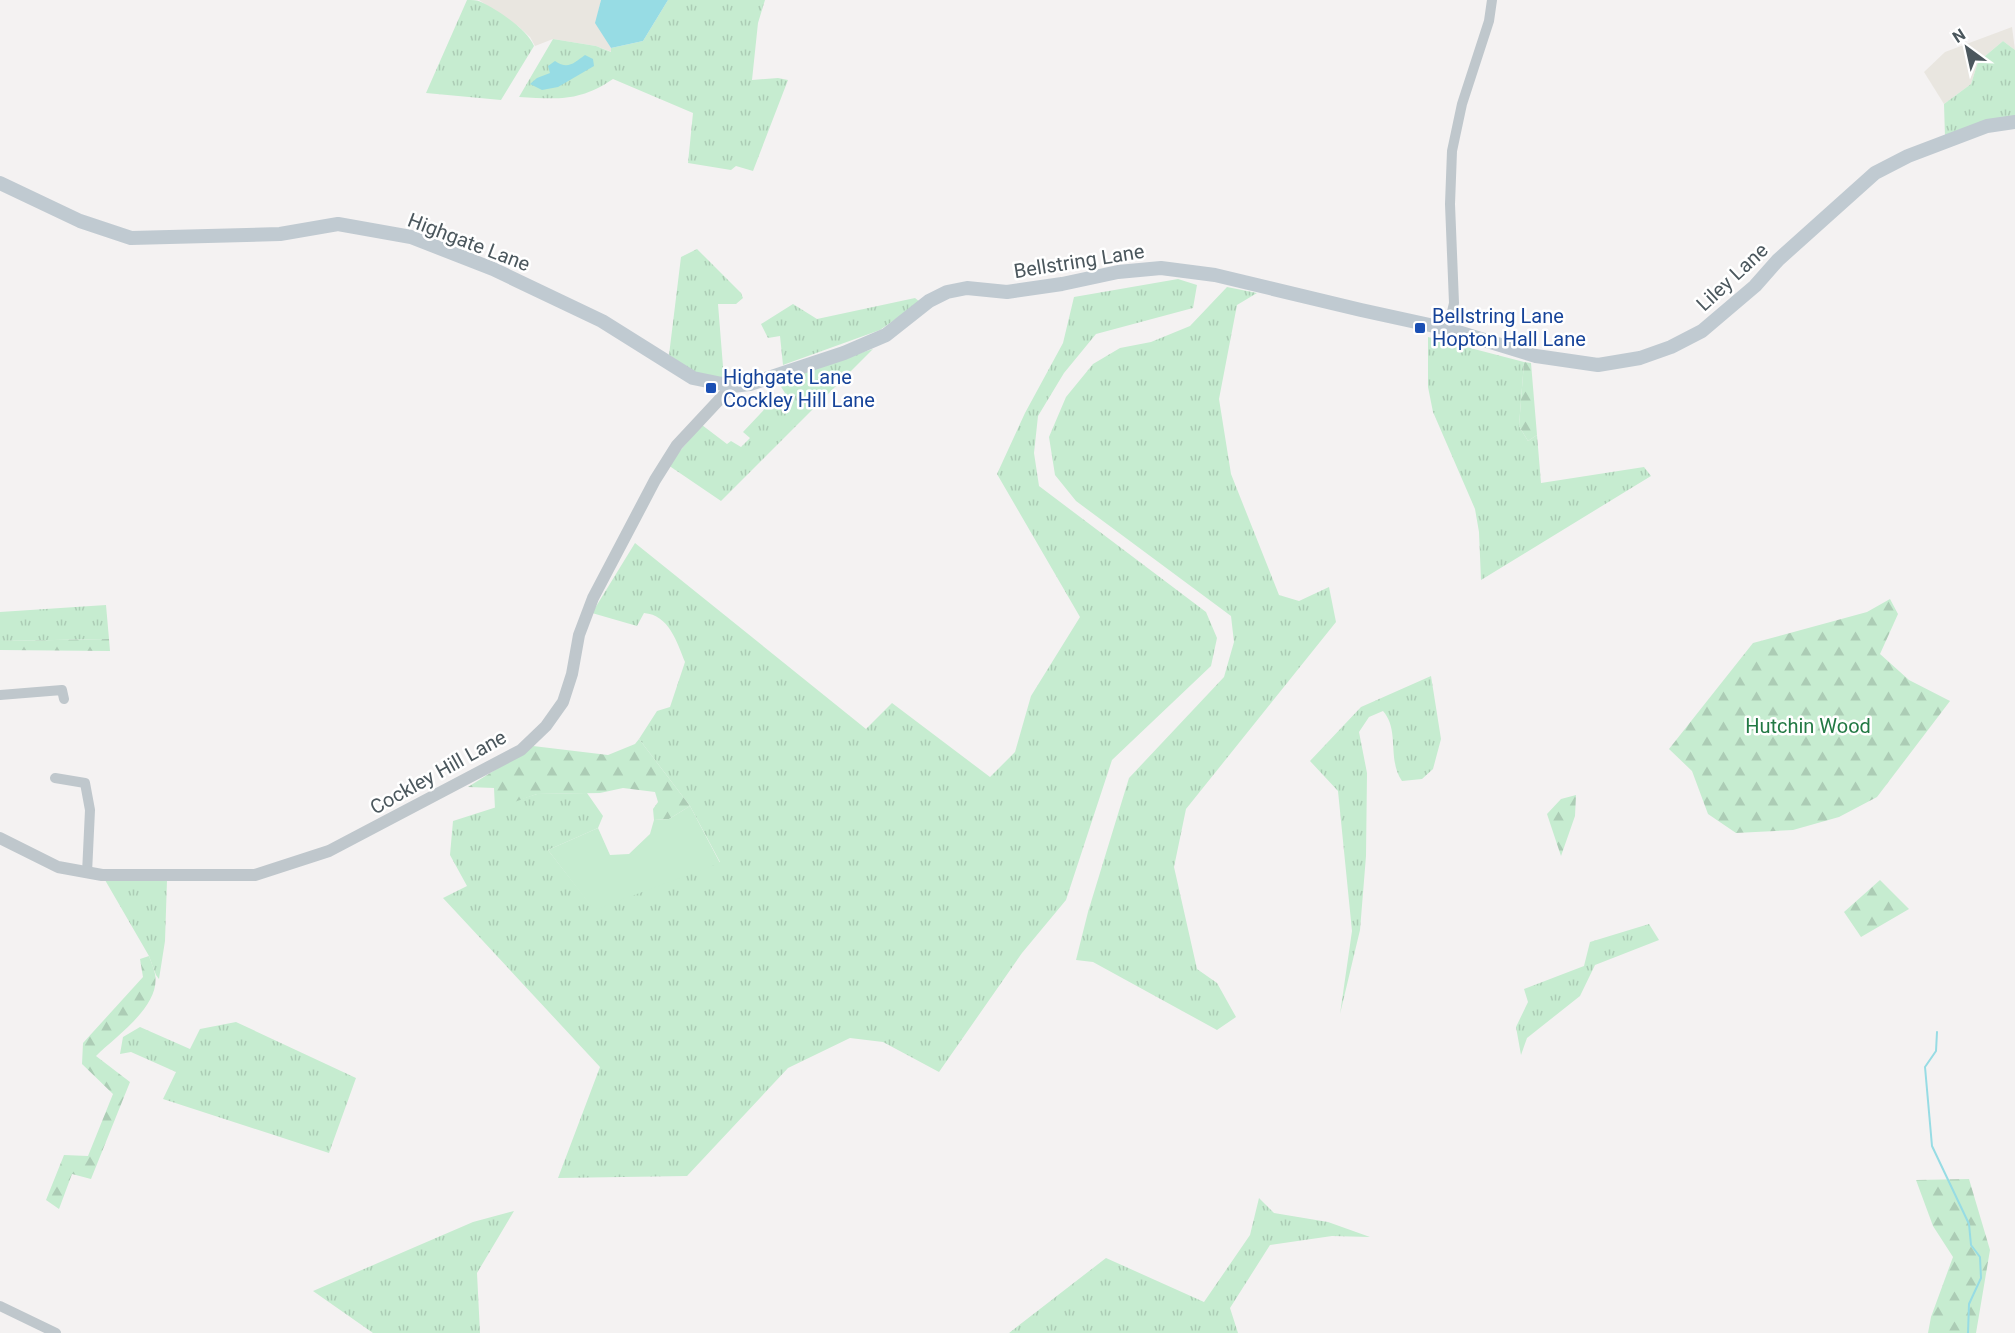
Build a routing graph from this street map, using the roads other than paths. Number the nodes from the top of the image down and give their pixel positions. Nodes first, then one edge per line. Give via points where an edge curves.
1 (1492, 0) edge
2 (2015, 122) edge
3 (0, 183) edge
4 (1448, 329) junction
5 (732, 386) junction
6 (0, 695) edge
7 (64, 699) dead end
8 (55, 778) dead end
9 (0, 838) edge
10 (87, 873) junction
11 (0, 1306) edge
12 (41, 1330) edge
13 (56, 1333) edge

1 - 4 street via 1452,152 1454,303
2 - 4 main road, Liley Lane via 1987,126 1875,173 1702,332 1671,347 1640,358 1598,365 1536,356
3 - 5 main road, Highgate Lane via 80,221 130,238 280,234 338,224 411,237 493,269 602,321 693,378
4 - 5 main road, Bellstring Lane via 1215,275 1161,268 1008,292 967,288 947,292 929,301 886,335 844,353 750,384
5 - 10 street, Cockley Hill Lane via 677,445 655,480 593,598 579,635 563,702 546,726 521,750 329,851 281,868 255,875 218,876
6 - 7 street via 62,690
8 - 10 street via 85,783 90,810
9 - 10 street, Cockley Hill Lane via 58,867
11 - 12 street
12 - 13 street

